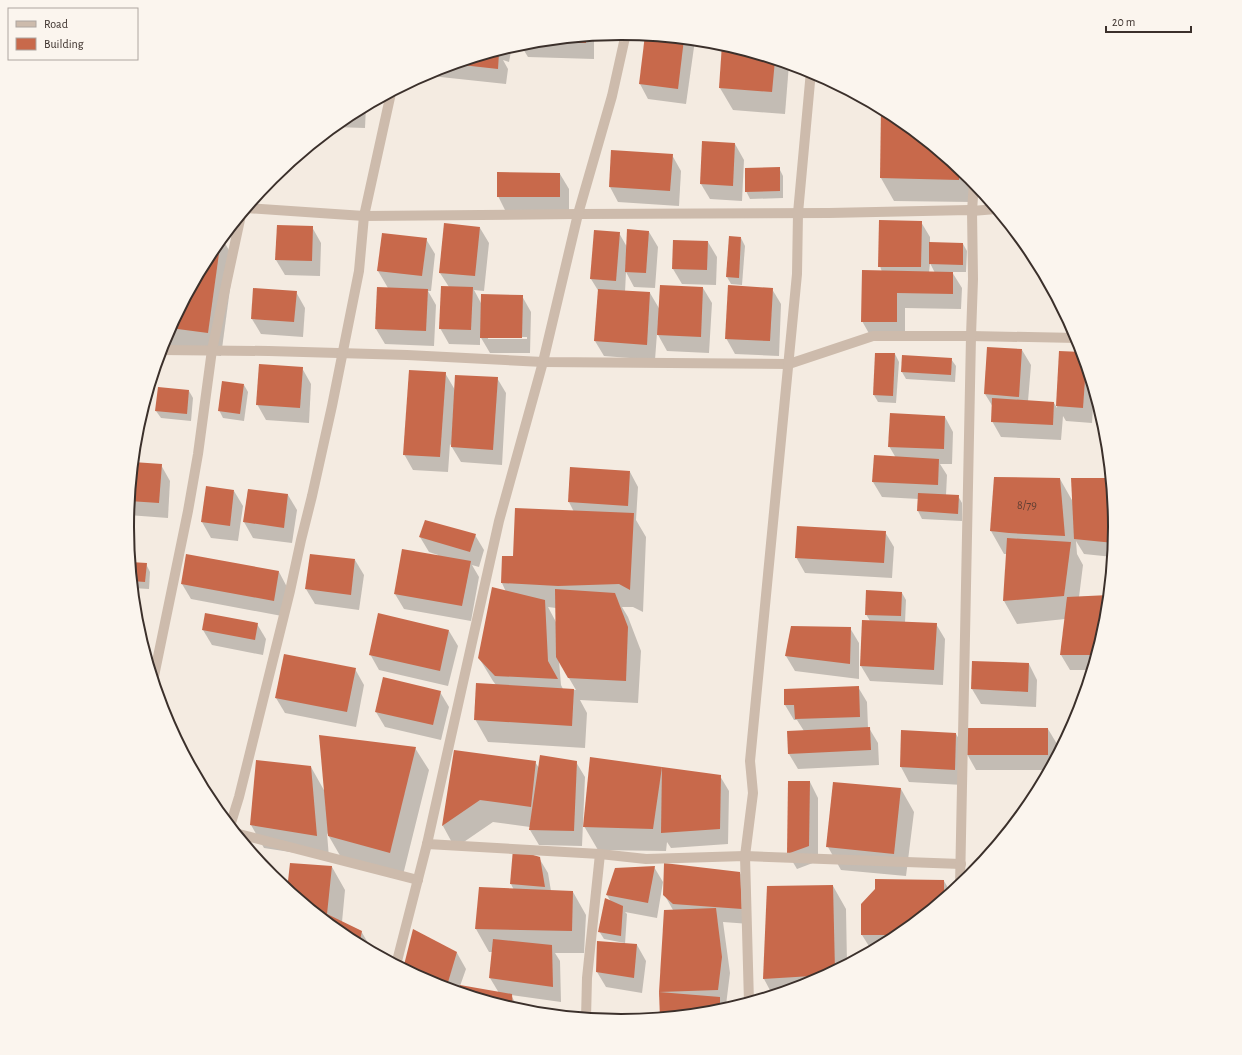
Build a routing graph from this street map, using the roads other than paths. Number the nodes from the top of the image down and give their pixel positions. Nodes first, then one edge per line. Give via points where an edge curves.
1 (625, 40) edge
2 (810, 78) edge
3 (390, 98) edge
4 (973, 191) edge
5 (252, 208) edge
6 (991, 209) edge
7 (972, 211) junction
8 (798, 213) junction
9 (578, 214) junction
10 (364, 216) junction
11 (239, 225) edge
12 (971, 336) junction
13 (1070, 338) edge
14 (167, 350) edge
15 (212, 350) junction
16 (343, 353) junction
17 (543, 362) junction
18 (789, 364) junction
19 (155, 671) edge
20 (232, 821) edge
21 (243, 835) edge
22 (427, 844) junction
23 (600, 854) junction
24 (745, 856) junction
25 (961, 864) junction
26 (960, 877) edge
27 (418, 880) junction
28 (397, 961) edge
29 (749, 997) edge
30 (586, 1014) edge

1 - 9 street via 612,96
2 - 8 street
3 - 10 street
4 - 7 street
5 - 10 street
6 - 7 street
7 - 8 street
7 - 12 street
8 - 9 street
8 - 18 street via 797,274
9 - 10 street
9 - 17 street
10 - 16 street via 359,271
11 - 15 street
12 - 13 street
12 - 18 street via 873,336
12 - 25 street
14 - 15 street
15 - 16 street
15 - 19 street via 188,511
16 - 17 street
16 - 20 street via 290,591
17 - 18 street
17 - 22 street via 499,522
18 - 24 street via 750,761 753,793
21 - 27 street
22 - 23 street
22 - 27 street
23 - 24 street via 646,859
23 - 30 street
24 - 25 street
24 - 29 street
25 - 26 street
27 - 28 street

